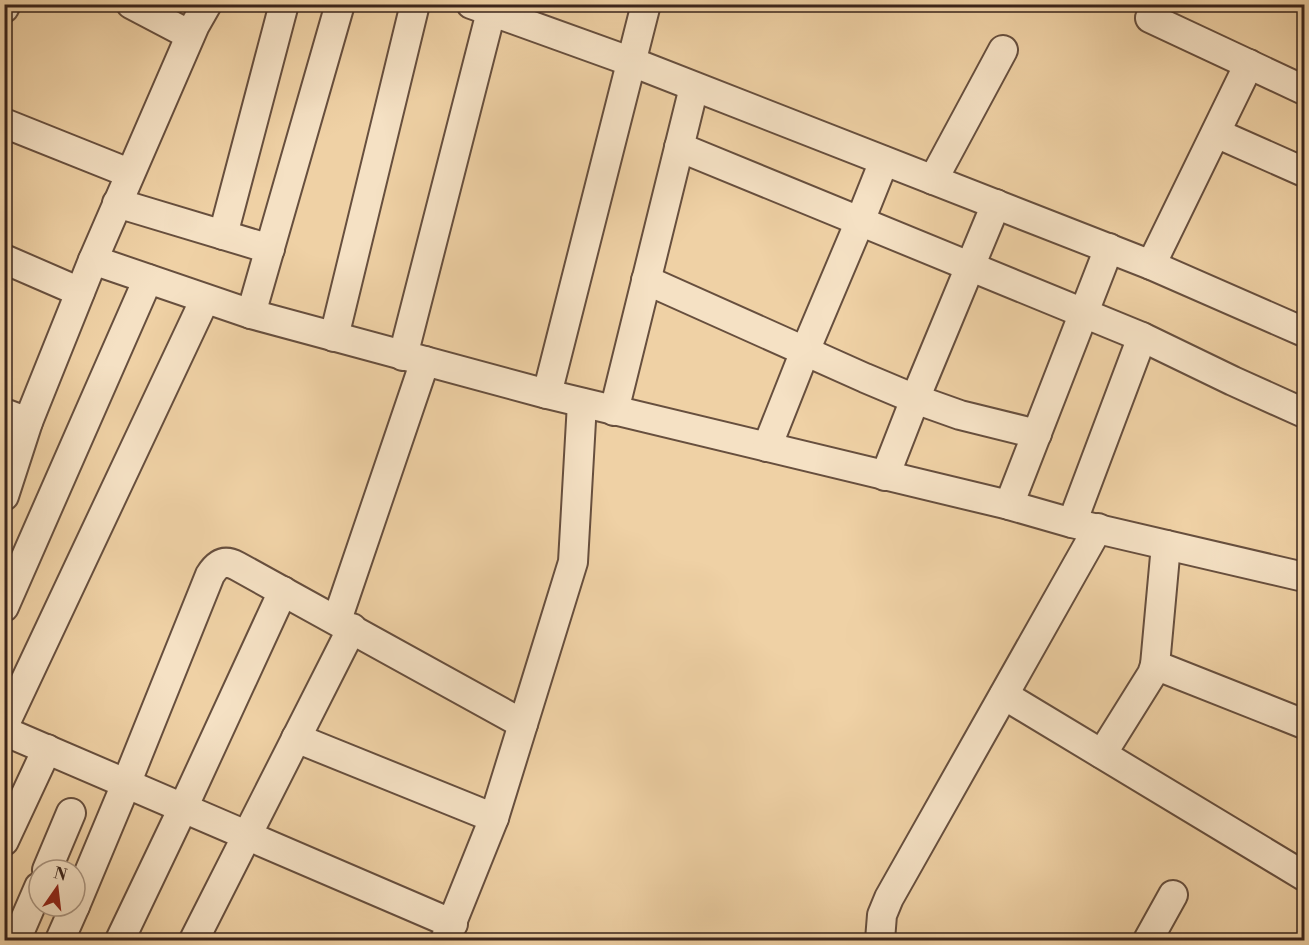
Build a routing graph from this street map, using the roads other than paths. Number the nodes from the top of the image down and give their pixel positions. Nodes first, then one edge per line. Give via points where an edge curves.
1 (131, 4) edge
2 (207, 4) edge
3 (284, 4) edge
4 (340, 4) edge
5 (415, 4) edge
6 (646, 4) edge
7 (485, 7) edge
8 (1150, 18) dead end
9 (190, 35) junction
10 (1004, 50) dead end
11 (632, 62) junction
12 (1249, 64) junction
13 (694, 87) junction
14 (1305, 90) edge
15 (4, 123) edge
16 (1216, 132) junction
17 (679, 147) junction
18 (884, 161) junction
19 (1305, 172) edge
20 (129, 173) junction
21 (933, 180) junction
22 (117, 203) junction
23 (996, 204) junction
24 (860, 221) junction
25 (223, 235) junction
26 (1109, 248) junction
27 (270, 249) junction
28 (4, 260) edge
29 (93, 260) junction
30 (970, 265) junction
31 (1151, 265) junction
32 (148, 279) junction
33 (646, 280) junction
34 (80, 292) junction
35 (205, 299) junction
36 (1084, 312) junction
37 (252, 314) junction
38 (1304, 331) edge
39 (334, 337) junction
40 (1142, 337) junction
41 (805, 351) junction
42 (414, 358) junction
43 (547, 394) junction
44 (915, 399) junction
45 (582, 403) junction
46 (614, 411) junction
47 (1305, 413) edge
48 (16, 417) edge
49 (1037, 434) junction
50 (767, 447) junction
51 (885, 476) junction
52 (4, 496) edge
53 (1009, 506) junction
54 (1085, 526) junction
55 (1166, 544) junction
56 (1305, 577) edge
57 (283, 591) junction
58 (4, 607) edge
59 (344, 624) junction
60 (1155, 665) junction
61 (1004, 695) junction
62 (523, 724) junction
63 (1305, 724) edge
64 (4, 729) edge
65 (296, 738) junction
66 (47, 749) junction
67 (1102, 754) junction
68 (126, 784) junction
69 (183, 808) junction
70 (72, 813) dead end
71 (494, 818) junction
72 (248, 836) junction
73 (4, 841) edge
74 (52, 858) edge
75 (1305, 876) edge
76 (87, 877) edge
77 (1173, 896) dead end
78 (27, 915) edge
79 (70, 918) edge
80 (449, 932) edge
81 (16, 940) edge
82 (60, 940) edge
83 (120, 940) edge
84 (194, 940) edge
85 (880, 940) edge
86 (1148, 940) edge

1 - 9 street
2 - 9 street
3 - 25 street
4 - 27 street
5 - 39 street
6 - 11 street
7 - 11 street
7 - 42 street
8 - 12 street
9 - 20 street
10 - 21 street
11 - 13 street
11 - 43 street
12 - 14 street
12 - 16 street
13 - 17 street
13 - 18 street
15 - 20 street
16 - 19 street
16 - 31 street
17 - 24 street
17 - 33 street
18 - 21 street
18 - 24 street
20 - 22 street
21 - 23 street
22 - 25 street
22 - 29 street
23 - 26 street
23 - 30 street
24 - 30 street
24 - 41 street
25 - 27 street
26 - 31 street
26 - 36 street
27 - 37 street
28 - 34 street
29 - 32 street
29 - 34 street
30 - 36 street
30 - 44 street
31 - 38 street
32 - 35 street
32 - 58 street
33 - 41 street
33 - 46 street
34 - 48 street
35 - 37 street
35 - 64 street
36 - 40 street
36 - 49 street
37 - 39 street
39 - 42 street
40 - 47 street
40 - 54 street
41 - 44 street
41 - 50 street
42 - 43 street
42 - 59 street
43 - 45 street
44 - 49 street
44 - 51 street
45 - 46 street
45 - 62 street via 573,562
46 - 50 street
48 - 52 street
49 - 53 street
50 - 51 street
51 - 53 street
53 - 54 street
54 - 55 street
54 - 61 street
55 - 56 street
55 - 60 street
57 - 59 street
57 - 68 street via 230,562 215,567
57 - 69 street
59 - 62 street
59 - 65 street
60 - 63 street
60 - 67 street
61 - 67 street
61 - 85 street via 889,898 882,915
62 - 71 street
64 - 66 street
65 - 71 street
65 - 72 street
66 - 68 street
66 - 73 street
67 - 75 street
68 - 69 street
68 - 76 street
69 - 72 street
69 - 83 street
70 - 74 street
71 - 80 street
72 - 80 street
72 - 84 street
77 - 86 street
78 - 81 street
79 - 82 street

